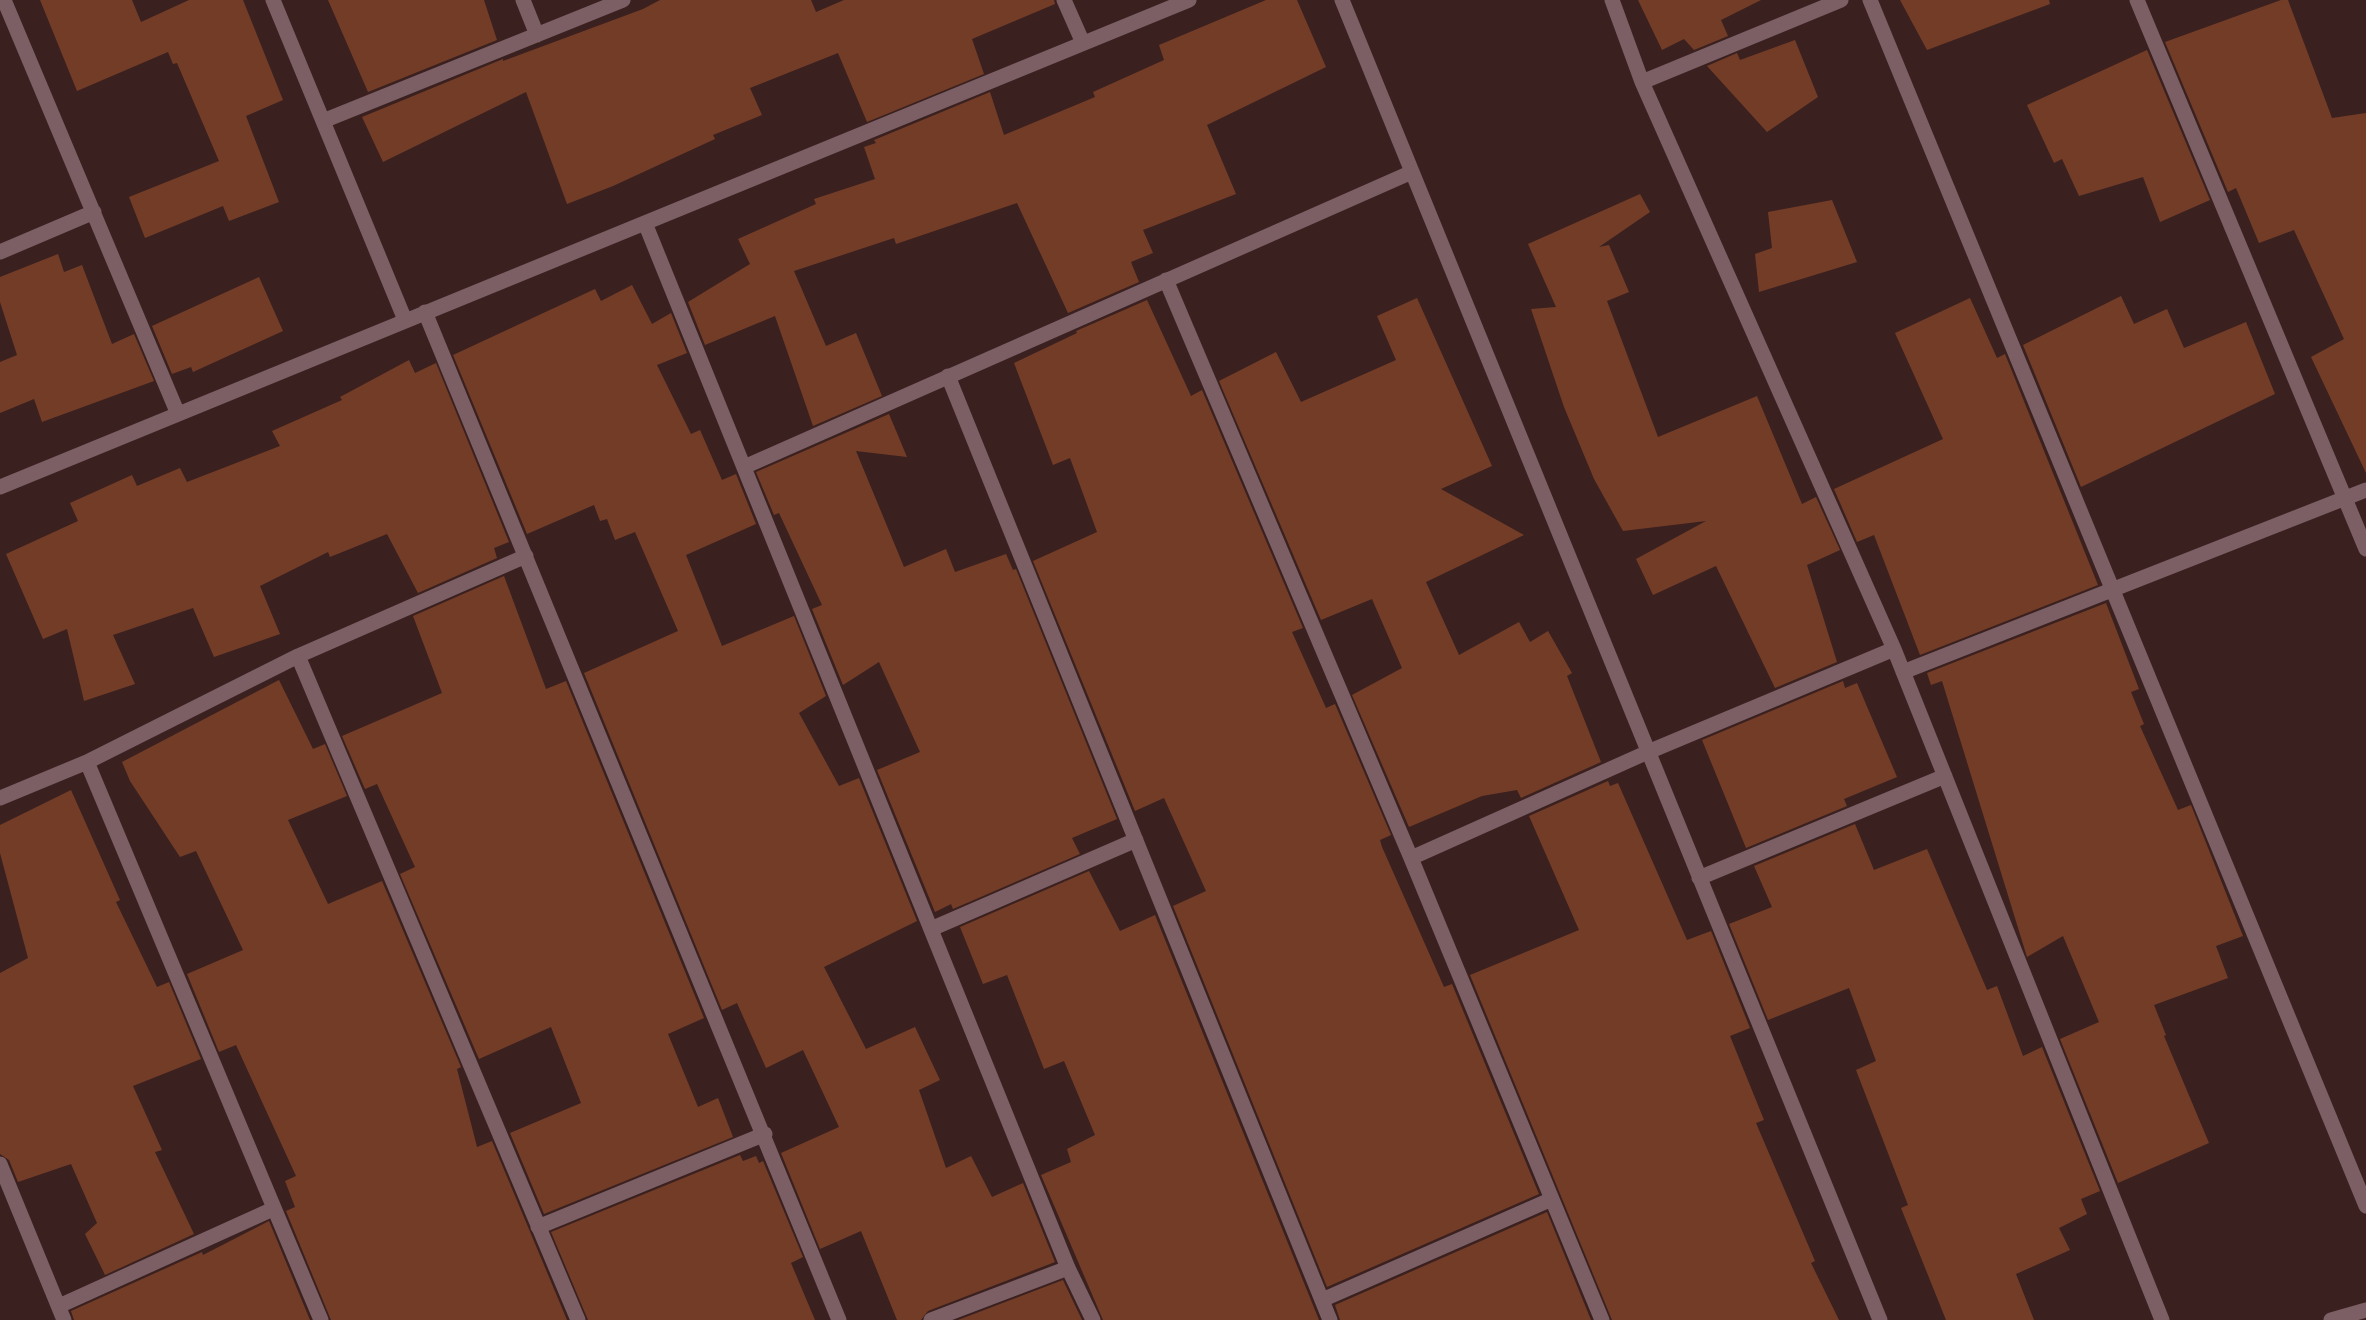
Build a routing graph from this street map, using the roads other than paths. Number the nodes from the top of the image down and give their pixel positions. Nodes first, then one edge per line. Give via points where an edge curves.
1 (4, 0) edge
2 (273, 0) edge
3 (523, 0) edge
4 (623, 0) edge
5 (1064, 0) edge
6 (1190, 0) edge
7 (1342, 0) edge
8 (1612, 0) edge
9 (1841, 0) edge
10 (1870, 0) edge
11 (2137, 0) edge
12 (537, 35) junction
13 (1083, 44) junction
14 (1642, 82) junction
15 (323, 121) junction
16 (1412, 172) junction
17 (94, 212) junction
18 (645, 223) junction
19 (0, 252) edge
20 (1166, 280) junction
21 (425, 312) junction
22 (405, 320) junction
23 (948, 376) junction
24 (178, 414) junction
25 (744, 466) junction
26 (0, 487) edge
27 (2366, 490) edge
28 (2345, 499) junction
29 (2366, 549) edge
30 (526, 556) junction
31 (2112, 590) junction
32 (1894, 649) junction
33 (298, 656) junction
34 (1903, 672) junction
35 (1648, 752) junction
36 (87, 762) junction
37 (1945, 776) junction
38 (0, 798) edge
39 (1136, 840) junction
40 (1411, 858) junction
41 (1699, 878) junction
42 (931, 929) junction
43 (765, 1134) junction
44 (0, 1164) edge
45 (1552, 1198) junction
46 (2366, 1206) edge
47 (273, 1209) junction
48 (538, 1227) junction
49 (1068, 1268) junction
50 (1322, 1300) junction
51 (2366, 1310) edge
52 (61, 1313) edge
53 (321, 1320) edge
54 (578, 1320) edge
55 (839, 1320) edge
56 (931, 1320) edge
57 (1093, 1320) edge
58 (1330, 1320) edge
59 (1602, 1320) edge
60 (1880, 1320) edge
61 (2162, 1320) edge
62 (2331, 1320) edge

1 - 17 street
2 - 15 street
3 - 12 street
4 - 12 street
5 - 13 street
6 - 13 street
7 - 16 street
8 - 14 street
9 - 14 street
10 - 31 street
11 - 28 street
12 - 15 street
13 - 18 street
14 - 32 street
15 - 22 street
16 - 20 street
16 - 35 street
17 - 19 street
17 - 24 street
18 - 21 street
18 - 25 street
20 - 23 street
20 - 40 street
21 - 22 street
21 - 30 street
22 - 24 street
23 - 25 street
23 - 39 street
24 - 26 street
25 - 42 street
27 - 28 street
28 - 29 street
28 - 31 street
30 - 33 street
30 - 43 street
31 - 34 street
31 - 46 street
32 - 34 street
32 - 35 street
33 - 36 street
33 - 48 street
34 - 37 street
35 - 40 street
35 - 41 street
36 - 38 street
36 - 47 street
37 - 41 street
37 - 61 street
39 - 42 street
39 - 50 street
40 - 45 street
41 - 60 street
42 - 49 street
43 - 48 street
43 - 55 street
44 - 52 street
45 - 50 street
45 - 59 street
47 - 52 street
47 - 53 street
48 - 54 street
49 - 56 street
49 - 57 street
50 - 58 street
51 - 62 street

